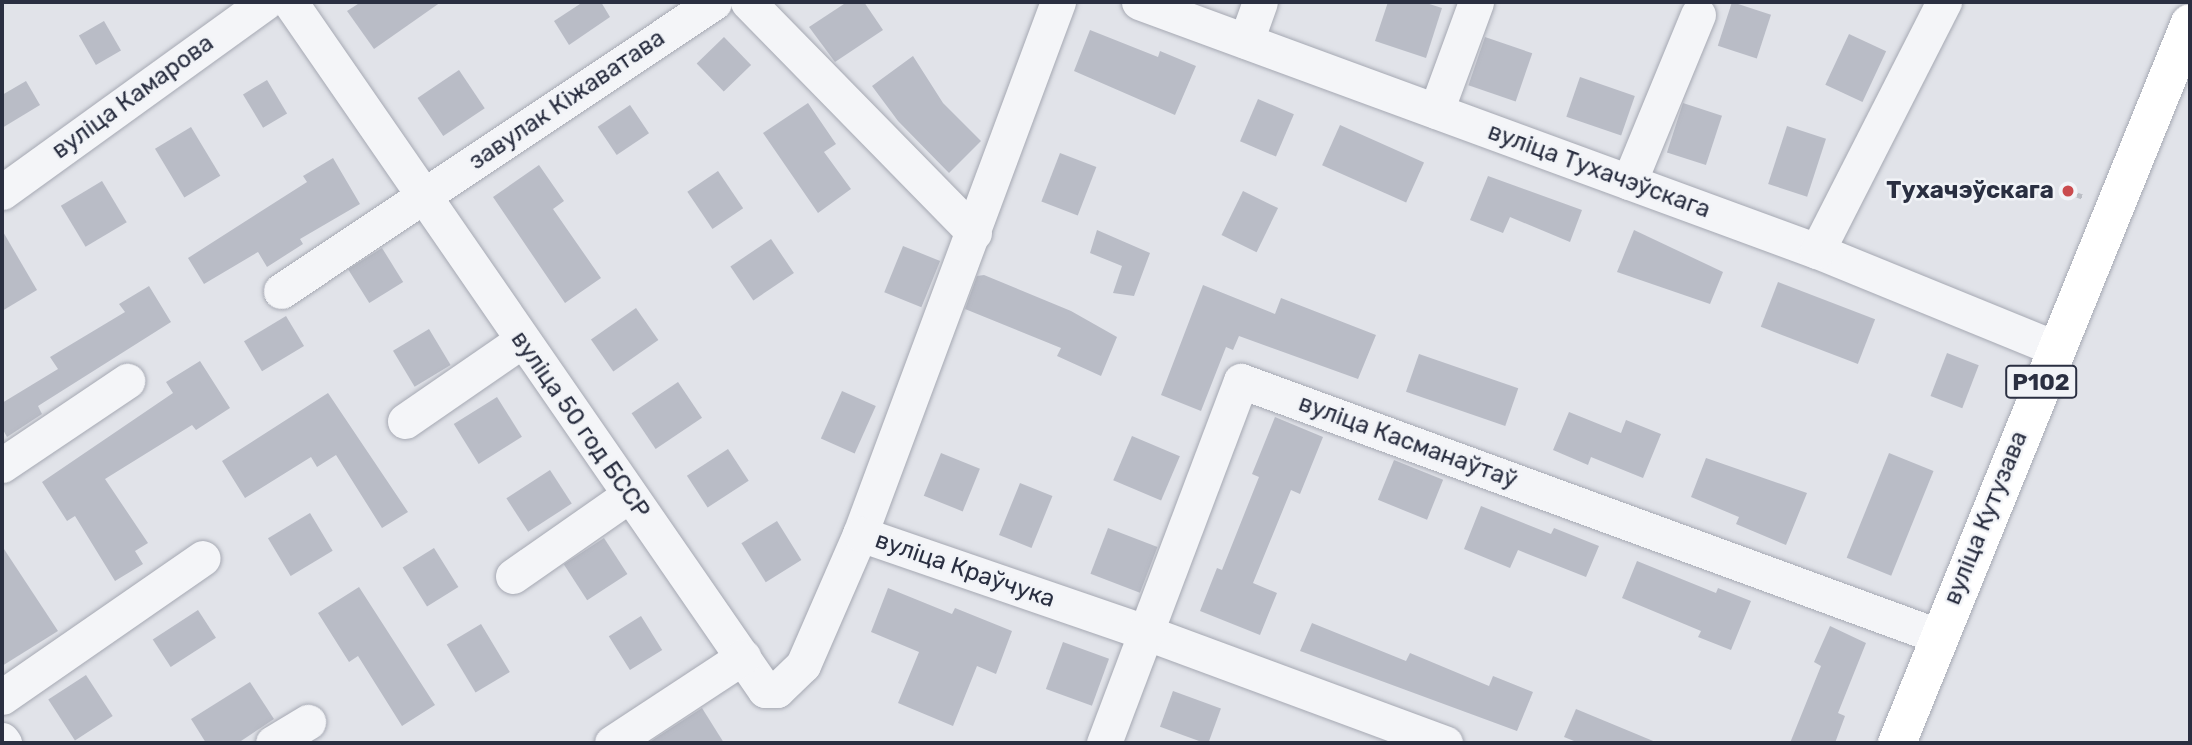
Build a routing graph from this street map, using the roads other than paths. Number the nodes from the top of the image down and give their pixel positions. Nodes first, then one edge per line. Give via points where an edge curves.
1 (265, 2) edge
2 (290, 2) edge
3 (714, 2) edge
4 (748, 2) edge
5 (1058, 2) edge
6 (1139, 2) edge
7 (1260, 2) edge
8 (1476, 2) edge
9 (1944, 2) edge
10 (1698, 15) dead end
11 (2190, 23) edge
12 (1246, 41) junction
13 (1436, 111) junction
14 (1629, 182) junction
15 (2, 192) edge
16 (421, 197) junction
17 (974, 233) junction
18 (1817, 251) junction
19 (281, 291) dead end
20 (522, 341) junction
21 (2055, 348) junction
22 (127, 381) dead end
23 (405, 421) dead end
24 (2, 466) edge
25 (629, 495) junction
26 (860, 534) junction
27 (203, 558) dead end
28 (513, 576) dead end
29 (1147, 633) junction
30 (1938, 636) junction
31 (743, 657) junction
32 (2, 697) edge
33 (308, 722) dead end
34 (274, 743) edge
35 (612, 743) edge
36 (1104, 743) edge
37 (1445, 743) edge
38 (1897, 743) edge

1 - 15 street, вуліца Камарова
2 - 16 street, вуліца 50 год БССР
3 - 16 street, завулак Кіжаватава
4 - 17 street
5 - 17 street, вуліца Краўчука
6 - 12 street, вуліца Тухачэўскага
7 - 12 street
8 - 13 street
9 - 18 street
10 - 14 street
11 - 21 main road, вуліца Кутузава / Р102
12 - 13 street, вуліца Тухачэўскага
13 - 14 street, вуліца Тухачэўскага
14 - 18 street, вуліца Тухачэўскага
16 - 19 street, завулак Кіжаватава
16 - 20 street, вуліца 50 год БССР
17 - 26 street, вуліца Краўчука
18 - 21 street, вуліца Тухачэўскага
20 - 23 street
20 - 25 street, вуліца 50 год БССР
21 - 30 main road, вуліца Кутузава / Р102
22 - 24 street
25 - 28 street
25 - 31 street, вуліца 50 год БССР
26 - 29 street, вуліца Краўчука
26 - 31 street, вуліца 50 год БССР via 803,665 792,680 777,690 765,690
27 - 32 street
29 - 30 street, вуліца Касманаўтаў via 1241,381
29 - 36 street, вуліца Касманаўтаў
29 - 37 street, вуліца Краўчука
30 - 38 main road, вуліца Кутузава / Р102
31 - 35 street
33 - 34 street

